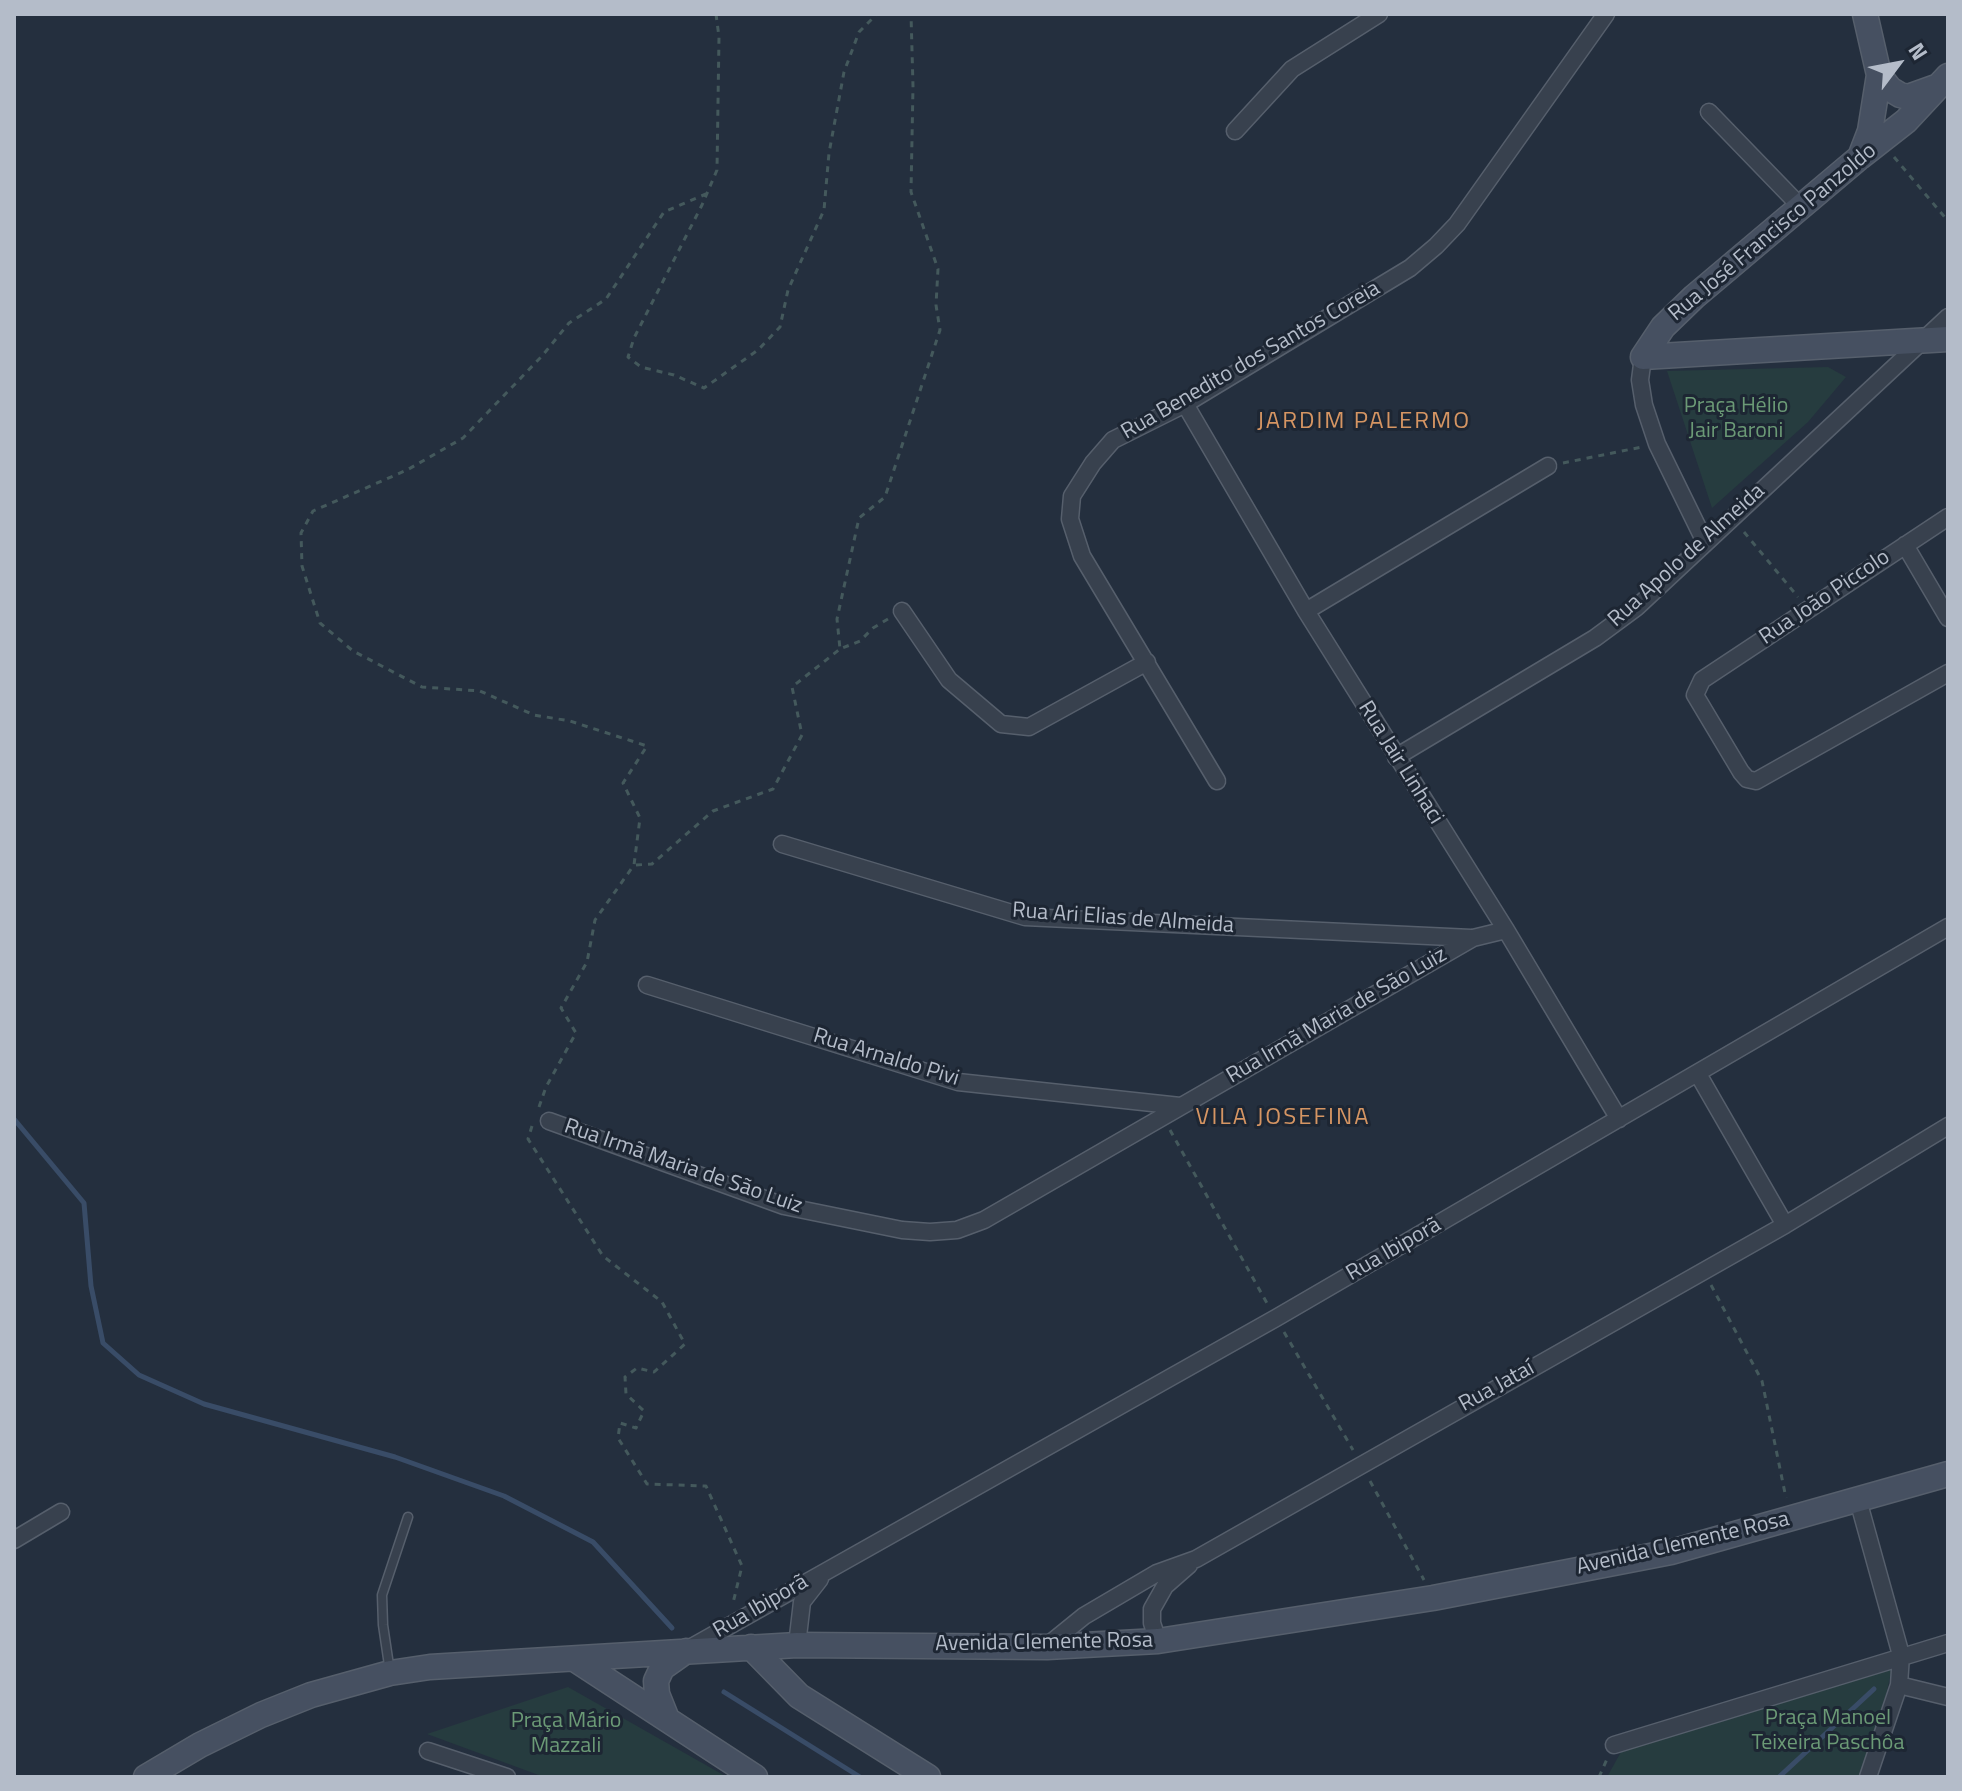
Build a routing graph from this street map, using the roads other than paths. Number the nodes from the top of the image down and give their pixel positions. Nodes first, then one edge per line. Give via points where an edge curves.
1 (1379, 14) edge
2 (1606, 14) edge
3 (1865, 14) edge
4 (1879, 75) junction
5 (1945, 80) edge
6 (1709, 112) dead end
7 (1235, 131) dead end
8 (1860, 157) junction
9 (1801, 207) junction
10 (1948, 317) edge
11 (1948, 339) edge
12 (1920, 341) junction
13 (1643, 357) junction
14 (1185, 404) junction
15 (1548, 466) road end
16 (1948, 517) edge
17 (1705, 542) junction
18 (1905, 545) junction
19 (902, 611) road end
20 (1306, 611) junction
21 (1948, 618) edge
22 (1147, 662) junction
23 (1948, 673) edge
24 (1396, 757) junction
25 (1217, 781) dead end
26 (782, 844) dead end
27 (1948, 927) edge
28 (1506, 930) junction
29 (1473, 938) junction
30 (647, 985) dead end
31 (1698, 1074) junction
32 (1180, 1106) junction
33 (543, 1117) road end
34 (1619, 1119) junction
35 (1948, 1126) edge
36 (1785, 1225) junction
37 (1948, 1474) edge
38 (1858, 1500) junction
39 (61, 1512) dead end
40 (408, 1517) dead end
41 (14, 1540) edge
42 (1196, 1559) junction
43 (836, 1564) junction
44 (1158, 1641) junction
45 (1948, 1643) edge
46 (797, 1645) junction
47 (751, 1647) junction
48 (1047, 1647) junction
49 (686, 1651) junction
50 (1901, 1655) junction
51 (576, 1660) junction
52 (390, 1673) junction
53 (1899, 1685) junction
54 (1948, 1697) edge
55 (667, 1719) junction
56 (1614, 1745) dead end
57 (428, 1751) dead end
58 (146, 1777) edge
59 (507, 1777) edge
60 (755, 1777) edge
61 (928, 1777) edge
62 (1868, 1777) edge

1 - 7 street via 1292,69
2 - 14 street, Rua Benedito dos Santos Coreia via 1436,246 1410,268
3 - 4 main road
4 - 5 main road via 1890,89 1908,97
4 - 8 main road
5 - 8 main road, Rua José Francisco Panzoldo via 1906,121
6 - 9 street
8 - 9 main road, Rua José Francisco Panzoldo
9 - 13 main road, Rua José Francisco Panzoldo via 1694,297 1663,327
10 - 12 street, Rua Apolo de Almeida
11 - 12 main road
12 - 13 main road
12 - 17 street, Rua Apolo de Almeida
13 - 17 street via 1644,405 1657,444
14 - 20 street, Rua Jair Linhaci
14 - 22 street, Rua Benedito dos Santos Coreia via 1113,440 1072,496 1070,519 1082,556
15 - 20 street
16 - 18 street, Rua João Piccolo
17 - 24 street, Rua Apolo de Almeida via 1637,607 1595,638
18 - 21 street
18 - 23 street, Rua João Piccolo via 1702,680 1695,695 1747,779 1756,781
19 - 22 street via 949,680 1001,724 1029,727
20 - 24 street, Rua Jair Linhaci
22 - 25 street, Rua Benedito dos Santos Coreia
24 - 28 street, Rua Jair Linhaci
26 - 29 street, Rua Ari Elias de Almeida via 1025,917
27 - 31 street, Rua Ibiporã
28 - 29 street, Rua Irmã Maria de São Luiz
28 - 34 street, Rua Jair Linhaci
29 - 32 street, Rua Irmã Maria de São Luiz
30 - 32 street, Rua Arnaldo Pivi via 958,1082
31 - 34 street, Rua Ibiporã
31 - 36 street
32 - 33 street, Rua Irmã Maria de São Luiz via 984,1220 930,1232 784,1206
34 - 43 street, Rua Ibiporã
35 - 36 street, Rua Jataí
36 - 42 street, Rua Jataí
37 - 38 main road, Avenida Clemente Rosa
38 - 44 main road, Avenida Clemente Rosa via 1671,1552 1433,1598
38 - 50 street
39 - 41 street
40 - 52 lane via 382,1595
42 - 44 street via 1165,1586 1152,1609
42 - 48 street, Rua Jataí via 1157,1573 1084,1616
43 - 46 street, Rua Ibiporã via 802,1602
43 - 49 street, Rua Ibiporã
44 - 48 main road, Avenida Clemente Rosa
45 - 50 street
46 - 47 main road, Avenida Clemente Rosa
46 - 48 main road, Avenida Clemente Rosa
47 - 49 main road, Avenida Clemente Rosa
47 - 61 main road via 799,1696
49 - 51 main road, Avenida Clemente Rosa
49 - 55 main road via 662,1668 656,1681
50 - 53 street
50 - 56 street
51 - 52 main road, Avenida Clemente Rosa
51 - 55 main road
52 - 58 main road, Avenida Clemente Rosa via 261,1715
53 - 54 street
53 - 62 street
55 - 60 main road
57 - 59 street

